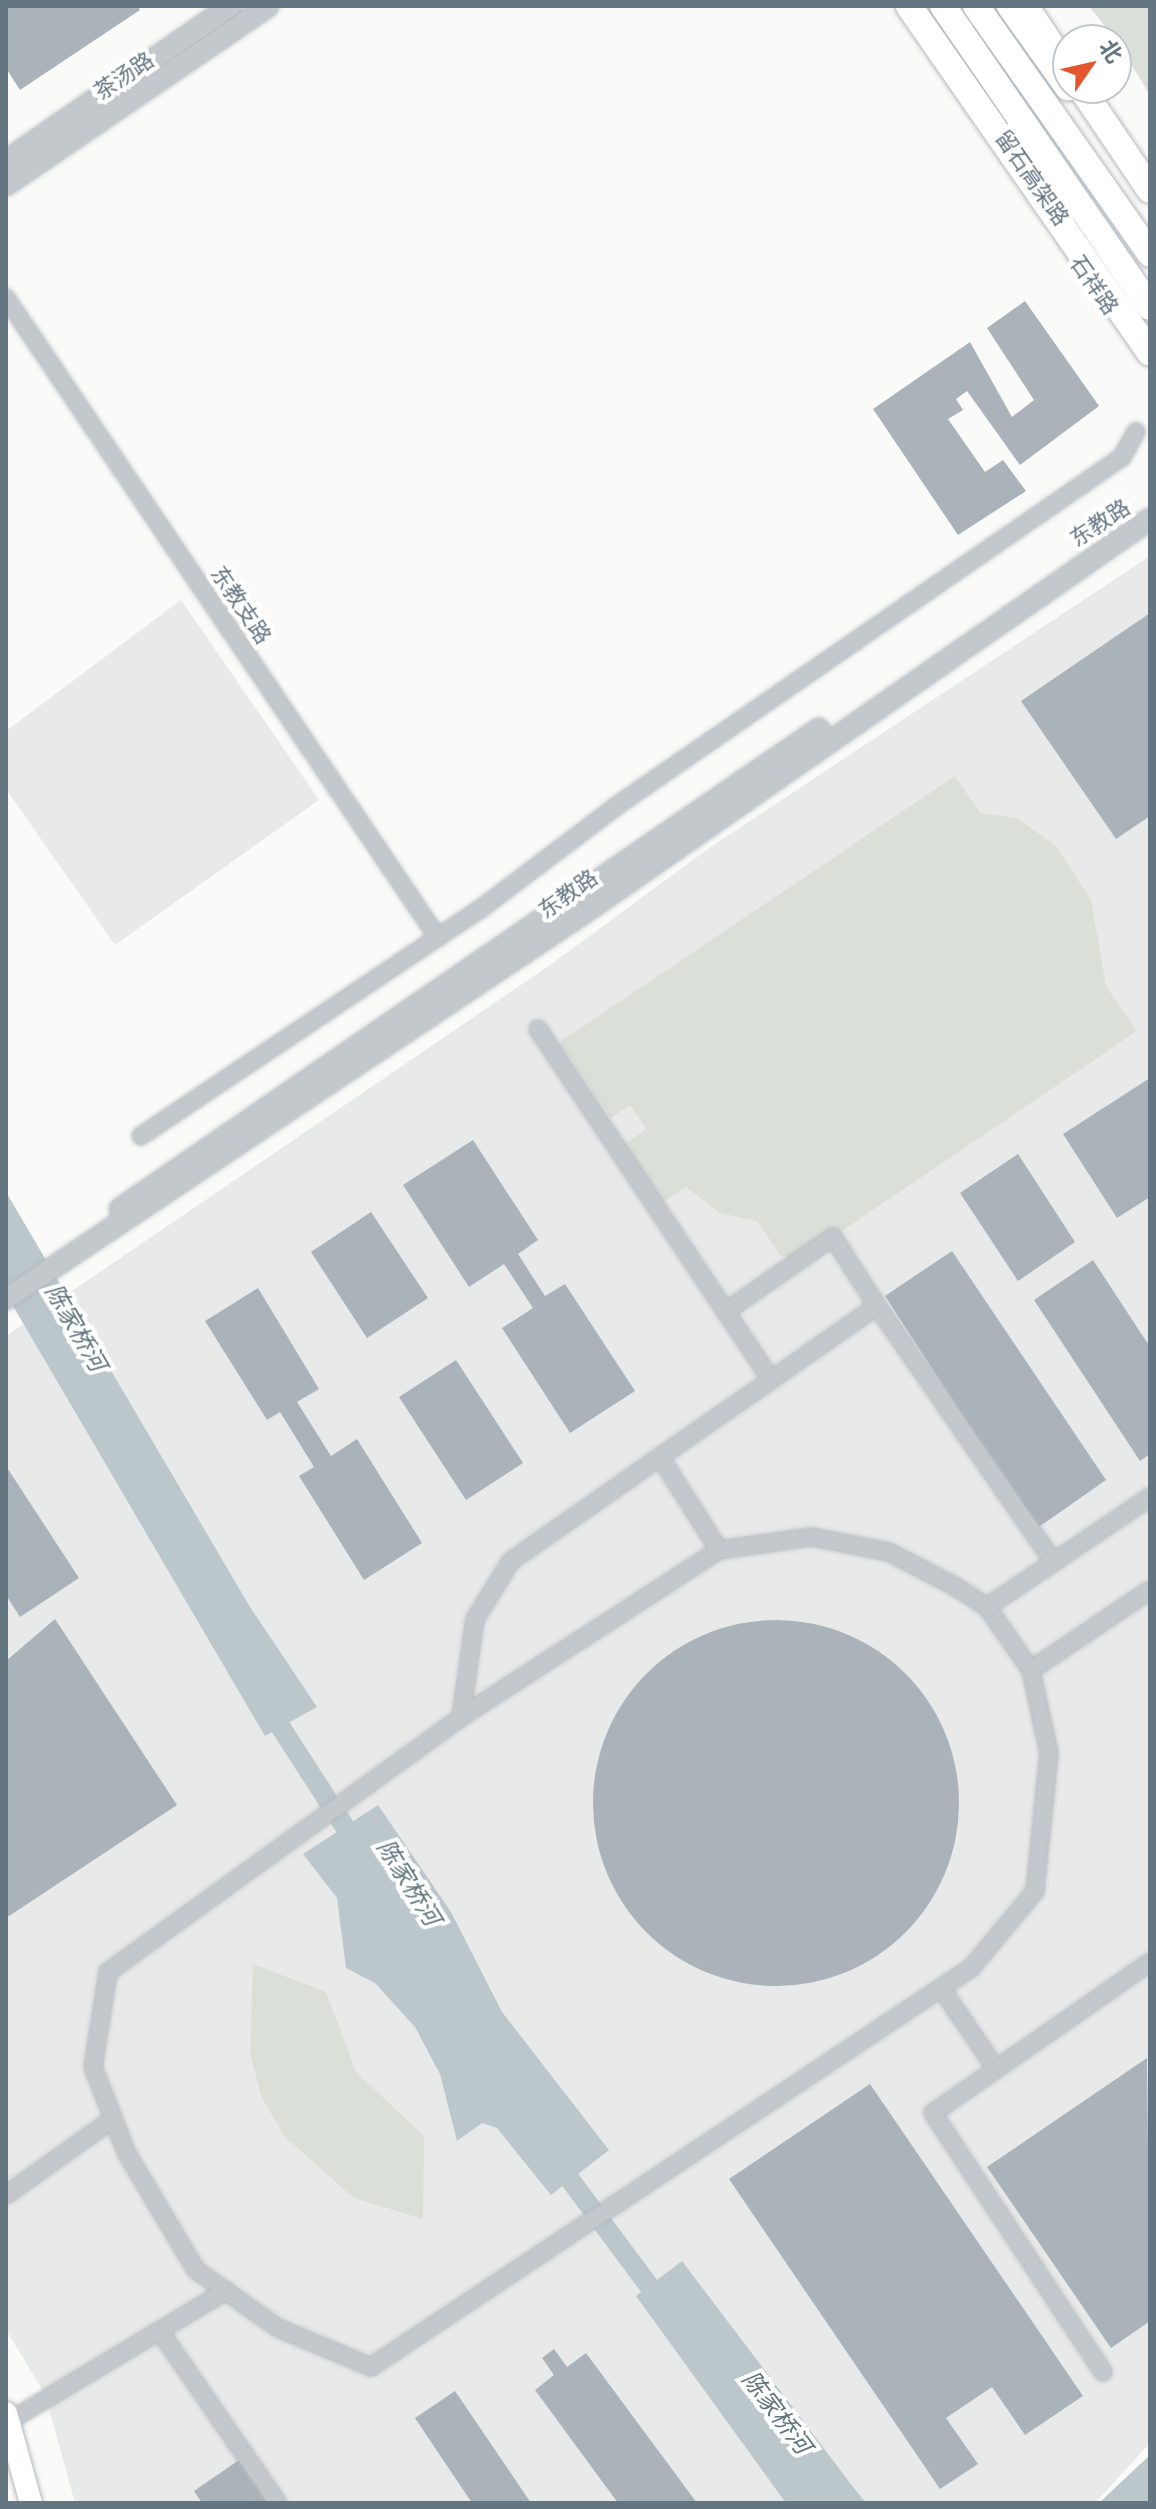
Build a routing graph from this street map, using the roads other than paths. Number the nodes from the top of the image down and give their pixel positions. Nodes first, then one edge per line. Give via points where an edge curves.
1 (231, 6) edge
2 (268, 6) edge
3 (900, 6) edge
4 (909, 6) edge
5 (943, 6) edge
6 (976, 6) edge
7 (1010, 6) edge
8 (1025, 6) edge
9 (1052, 46) edge
10 (1052, 65) edge
11 (1079, 104) edge
12 (1092, 104) edge
13 (6, 161) edge
14 (6, 185) edge
15 (1150, 190) edge
16 (1150, 203) edge
17 (1150, 254) edge
18 (6, 298) edge
19 (1150, 307) edge
20 (1150, 353) edge
21 (1150, 368) edge
22 (1136, 432) dead end
23 (1150, 505) edge
24 (1150, 519) edge
25 (438, 938) junction
26 (538, 1029) dead end
27 (141, 1136) dead end
28 (107, 1226) junction
29 (6, 1283) edge
30 (6, 1299) edge
31 (877, 1306) junction
32 (725, 1312) junction
33 (771, 1380) junction
34 (660, 1457) junction
35 (1150, 1497) edge
36 (719, 1550) junction
37 (1053, 1561) junction
38 (1150, 1590) edge
39 (987, 1607) junction
40 (1031, 1670) junction
41 (461, 1717) junction
42 (1150, 1962) edge
43 (941, 1988) junction
44 (996, 2069) junction
45 (113, 2119) junction
46 (6, 2195) edge
47 (226, 2291) junction
48 (161, 2333) junction
49 (1103, 2372) dead end
50 (7, 2419) edge
51 (31, 2503) edge
52 (278, 2503) edge

1 - 13 street, 茶汤路
2 - 14 street, 茶汤路
3 - 21 main road, 石祥路
4 - 20 main road, 留石高架路
5 - 19 main road, 留石高架路
6 - 17 main road
7 - 10 main road
8 - 9 main road
11 - 16 main road
12 - 15 main road
18 - 25 street, 东教支路
22 - 25 street via 1122,457
23 - 28 street, 东教路
24 - 28 street, 东教路
25 - 27 street
26 - 32 street
28 - 29 street, 东教路
28 - 30 street, 东教路
31 - 32 street via 833,1237
31 - 33 street
31 - 37 street
32 - 33 street
33 - 34 street
34 - 36 street
34 - 41 street via 511,1561 475,1619
35 - 37 street
36 - 39 street via 829,1539 889,1552
36 - 41 street
37 - 39 street
38 - 40 street
39 - 40 street
40 - 43 street via 1049,1753 1035,1891 971,1968
41 - 45 street via 108,1972 93,2067
42 - 44 street
43 - 44 street
43 - 47 street via 371,2367 278,2328
44 - 49 street via 933,2113
45 - 46 street
45 - 47 street via 196,2270
47 - 48 street
48 - 50 street
48 - 52 street
50 - 51 main road

